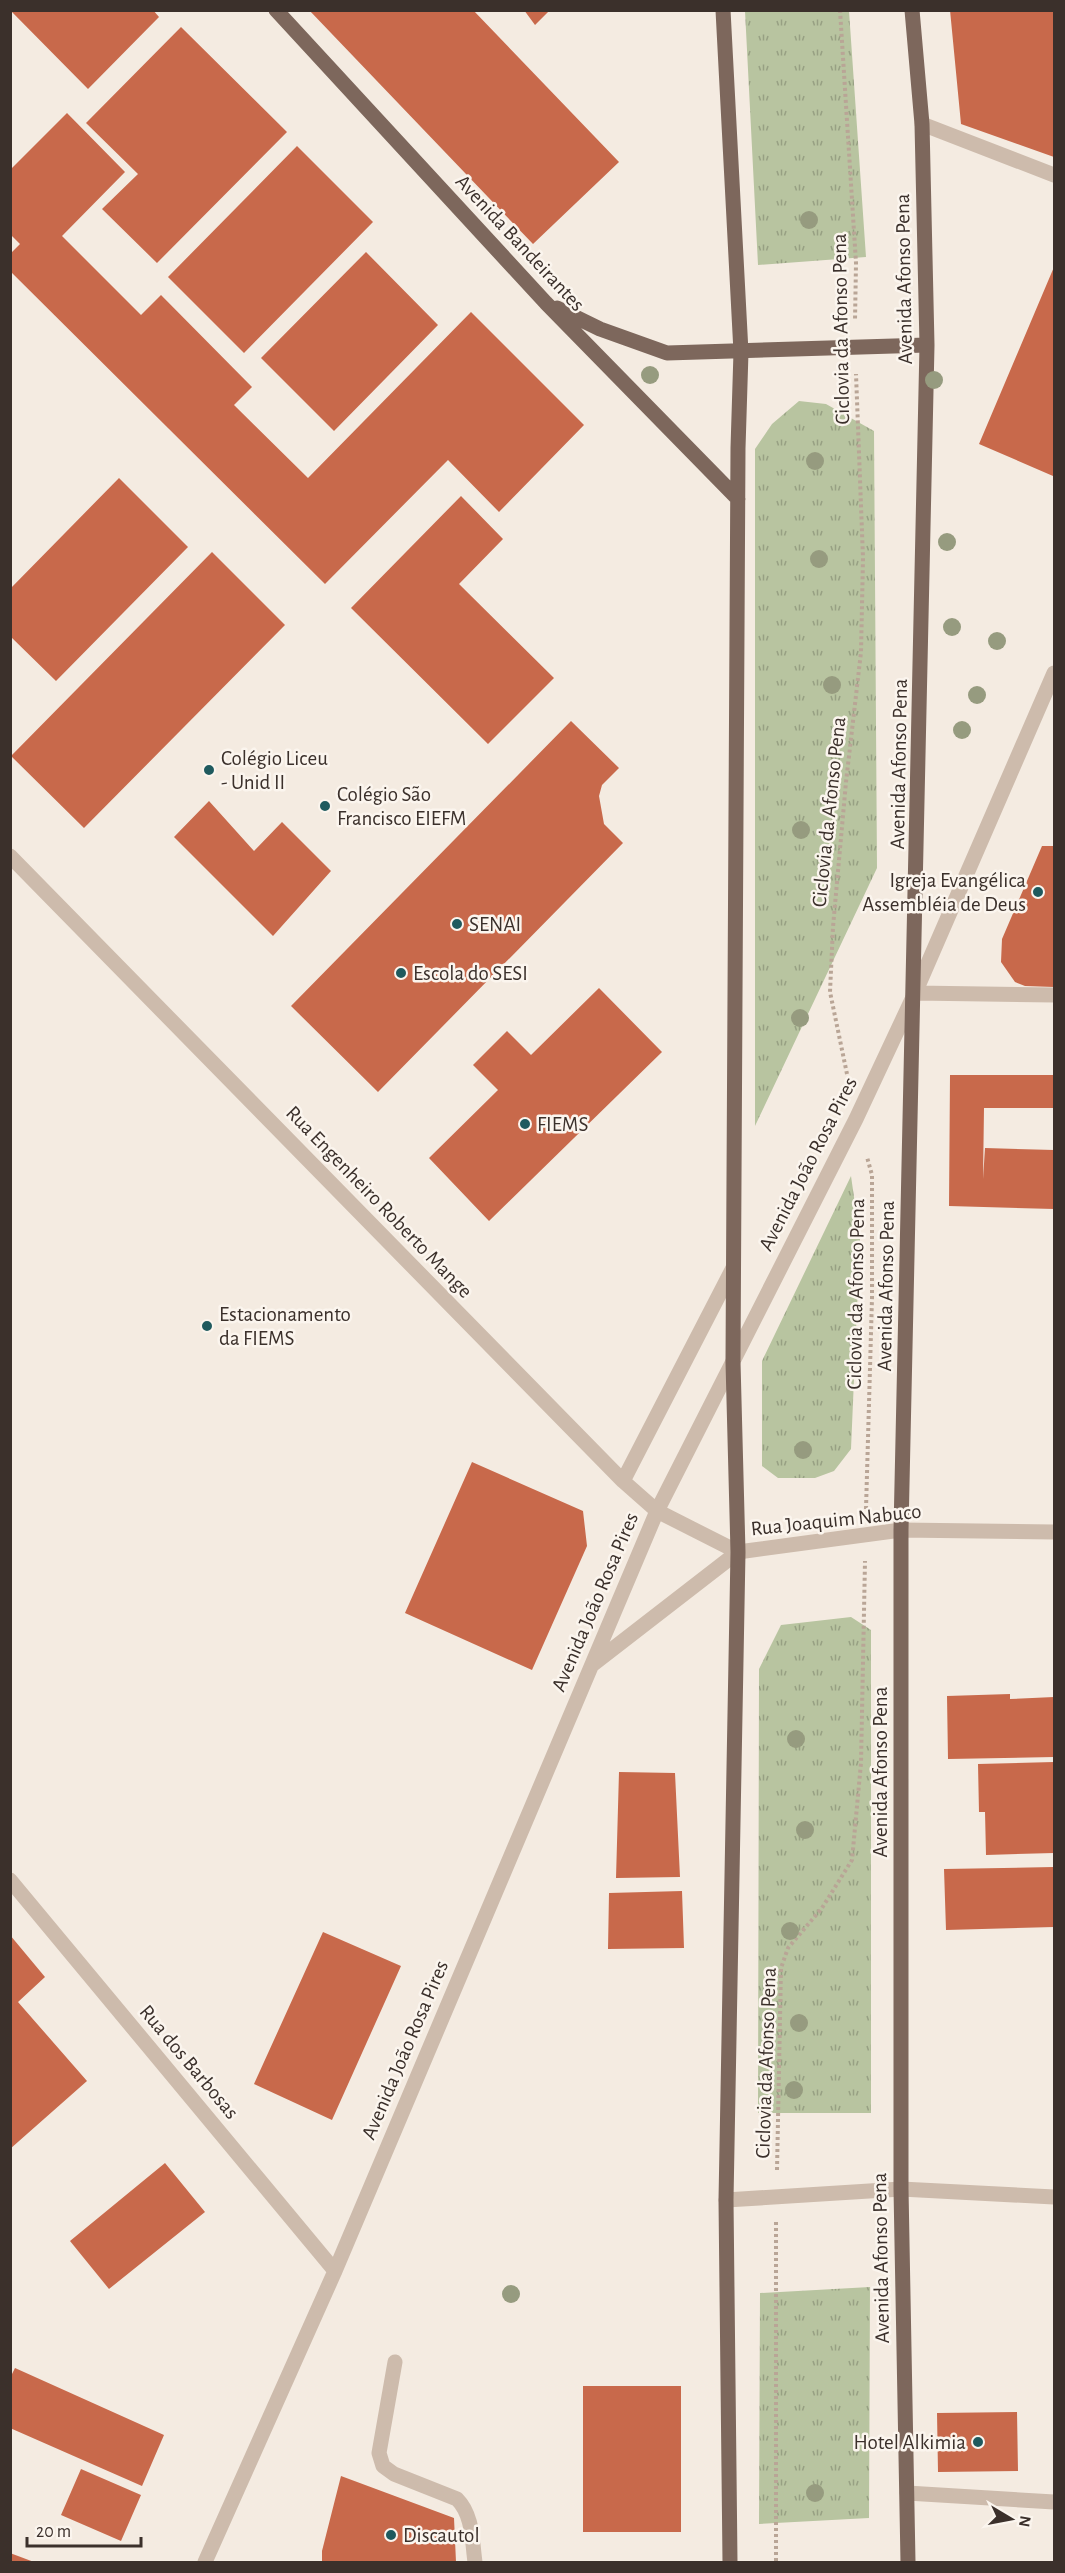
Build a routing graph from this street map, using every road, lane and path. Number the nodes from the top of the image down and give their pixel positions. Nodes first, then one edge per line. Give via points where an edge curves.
1 (276, 10) edge
2 (723, 10) edge
3 (840, 10) edge
4 (912, 10) edge
5 (922, 124) junction
6 (1054, 175) edge
7 (546, 303) junction
8 (927, 345) junction
9 (855, 346) junction
10 (741, 352) junction
11 (738, 499) junction
12 (1054, 673) edge
13 (10, 856) edge
14 (915, 993) junction
15 (1054, 995) edge
16 (856, 1119) junction
17 (734, 1268) junction
18 (733, 1362) junction
19 (623, 1481) junction
20 (657, 1510) junction
21 (901, 1530) junction
22 (1054, 1532) edge
23 (866, 1533) junction
24 (738, 1552) junction
25 (590, 1667) junction
26 (10, 1880) edge
27 (901, 2189) junction
28 (776, 2196) junction
29 (1054, 2197) edge
30 (726, 2200) junction
31 (335, 2271) junction
32 (395, 2362) dead end
33 (907, 2493) junction
34 (1054, 2502) edge
35 (206, 2562) edge
36 (475, 2562) edge
37 (730, 2562) edge
38 (776, 2562) edge
39 (908, 2562) edge

1 - 7 main road, Avenida Bandeirantes
2 - 10 main road
3 - 9 path, Ciclovia da Afonso Pena via 856,262
4 - 5 main road, Avenida Afonso Pena
5 - 6 street
5 - 8 main road, Avenida Afonso Pena
7 - 10 main road via 600,329 667,353
7 - 11 main road, Avenida Bandeirantes
8 - 9 main road
8 - 14 main road, Avenida Afonso Pena
9 - 10 main road
9 - 16 path, Ciclovia da Afonso Pena via 863,558 861,652 845,793 830,992
10 - 11 main road
11 - 17 main road
12 - 14 street, Avenida João Rosa Pires
13 - 19 street, Rua Engenheiro Roberto Mange
14 - 15 street
14 - 16 street, Avenida João Rosa Pires
14 - 21 main road, Avenida Afonso Pena
16 - 18 street, Avenida João Rosa Pires
16 - 23 path, Ciclovia da Afonso Pena via 872,1175 873,1298
17 - 18 main road
17 - 19 street
18 - 20 street, Avenida João Rosa Pires
18 - 24 main road
19 - 20 street, Rua Engenheiro Roberto Mange
20 - 24 street, Rua Engenheiro Roberto Mange
20 - 25 street, Avenida João Rosa Pires
21 - 22 street, Rua Joaquim Nabuco
21 - 23 street, Rua Joaquim Nabuco
21 - 27 main road, Avenida Afonso Pena
23 - 24 street, Rua Joaquim Nabuco
23 - 28 path, Ciclovia da Afonso Pena via 861,1763 852,1860 822,1908 788,1948 781,1968
24 - 25 street, Rua Joaquim Nabuco
24 - 30 main road
25 - 31 street, Avenida João Rosa Pires
26 - 31 street, Rua dos Barbosas
27 - 28 street
27 - 29 street
27 - 33 main road, Avenida Afonso Pena
28 - 30 street
28 - 38 path, Ciclovia da Afonso Pena
30 - 37 main road
31 - 35 street, Avenida João Rosa Pires
32 - 36 street via 379,2453 383,2466 457,2499 465,2507
33 - 34 street
33 - 39 main road, Avenida Afonso Pena

